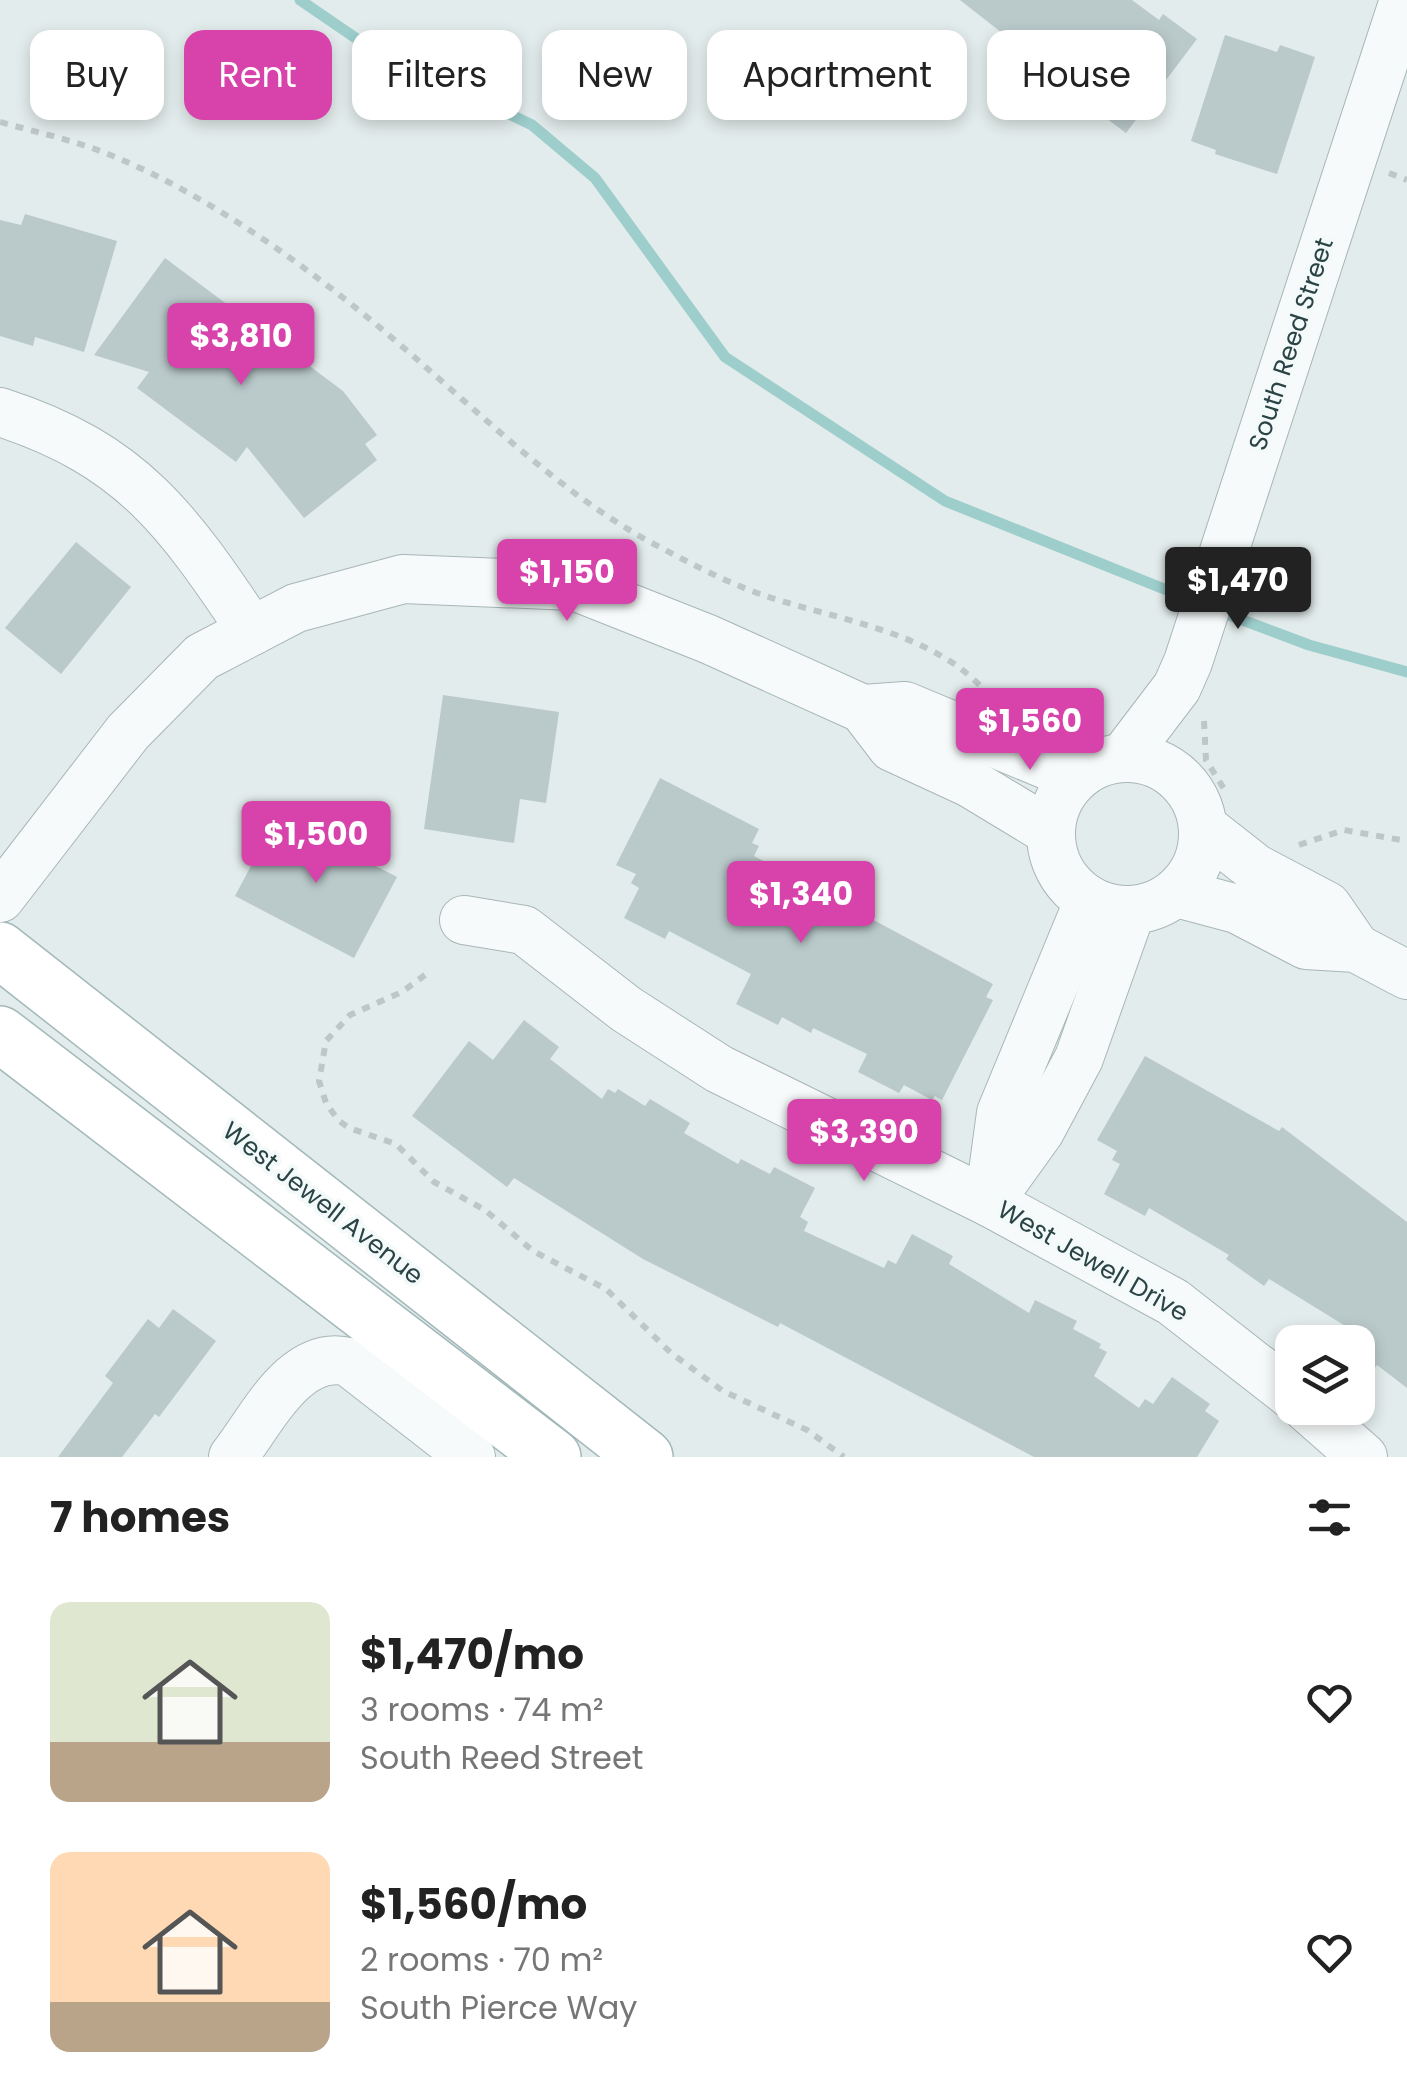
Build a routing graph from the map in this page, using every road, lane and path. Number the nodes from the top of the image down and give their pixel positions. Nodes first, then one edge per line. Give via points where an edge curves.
1 (1404, 0) edge
2 (0, 122) edge
3 (0, 412) edge
4 (252, 631) junction
5 (1190, 688) junction
6 (992, 698) dead end
7 (863, 709) junction
8 (1123, 758) junction
9 (1175, 774) junction
10 (1076, 777) junction
11 (1216, 812) junction
12 (1051, 832) junction
13 (1407, 840) edge
14 (1284, 844) dead end
15 (1177, 893) junction
16 (0, 898) edge
17 (1110, 906) junction
18 (464, 920) dead end
19 (1356, 948) junction
20 (0, 950) edge
21 (1407, 975) edge
22 (425, 976) dead end
23 (0, 1034) edge
24 (989, 1202) junction
25 (1275, 1382) edge
26 (1326, 1425) edge
27 (233, 1457) edge
28 (471, 1457) edge
29 (554, 1457) edge
30 (645, 1457) edge
31 (844, 1457) edge
32 (1363, 1457) edge

1 - 5 street, South Reed Street via 1214,578
2 - 6 path via 94,149 209,204 427,368 561,483 645,538 756,593 918,644 974,678
3 - 4 street via 54,430 113,466 179,524
4 - 7 street via 296,608 403,579 574,586
4 - 16 street via 202,656 128,732
5 - 8 street, South Reed Street
5 - 9 street, South Reed Street
5 - 11 path
7 - 10 street via 905,706
7 - 12 street via 892,747 970,783
8 - 9 street via 1142,758
8 - 10 street
9 - 11 street
10 - 12 street via 1054,812
11 - 15 street via 1192,875
11 - 19 street via 1254,868 1327,906
12 - 17 street via 1061,872
13 - 14 path via 1344,830 1294,848
15 - 17 street via 1155,906
15 - 19 street via 1238,909 1306,946
17 - 24 street via 1080,1058 1040,1131
18 - 24 street, West Jewell Drive via 524,930 626,1009 720,1069
19 - 21 street
20 - 30 main road, West Jewell Avenue
22 - 31 path via 350,1014 326,1041 319,1081 338,1120 396,1144 434,1182 485,1210 533,1251 606,1288 671,1352 723,1391 806,1430
23 - 29 main road
24 - 25 street, West Jewell Drive via 1173,1302
26 - 32 street
27 - 28 street via 304,1367 319,1360 349,1362

